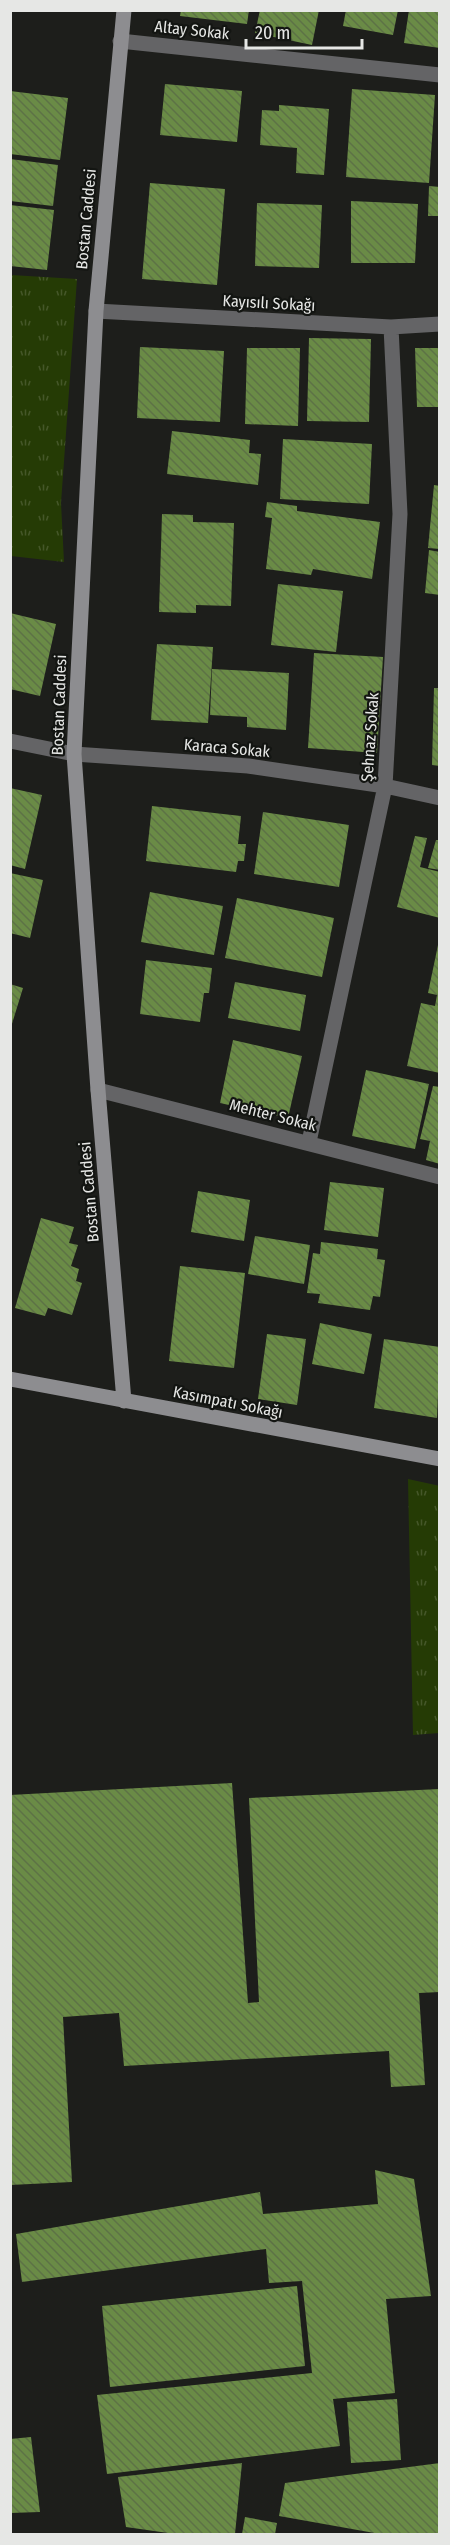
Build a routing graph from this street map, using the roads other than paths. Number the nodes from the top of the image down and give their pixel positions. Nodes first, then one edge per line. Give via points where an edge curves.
1 (124, 10) edge
2 (120, 40) junction
3 (440, 75) edge
4 (96, 311) junction
5 (440, 324) edge
6 (391, 327) junction
7 (10, 741) edge
8 (74, 754) junction
9 (385, 786) junction
10 (440, 798) edge
11 (98, 1090) junction
12 (309, 1142) junction
13 (440, 1177) edge
14 (10, 1379) edge
15 (124, 1401) junction
16 (440, 1459) edge

1 - 2 street, Bostan Caddesi
2 - 3 street, Altay Sokak
2 - 4 street, Bostan Caddesi
4 - 6 street, Kayısılı Sokağı
4 - 8 street, Bostan Caddesi
5 - 6 street, Kayısılı Sokağı
6 - 9 street, Şehnaz Sokak via 400,514
7 - 8 street, Karaca Sokak
8 - 9 street, Karaca Sokak via 248,766
8 - 11 street, Bostan Caddesi
9 - 10 street, Karaca Sokak
9 - 12 street, Şehnaz Sokak
11 - 12 street, Mehter Sokak
11 - 15 street, Bostan Caddesi
12 - 13 street, Mehter Sokak
14 - 15 street, Kasımpatı Sokağı
15 - 16 street, Kasımpatı Sokağı

